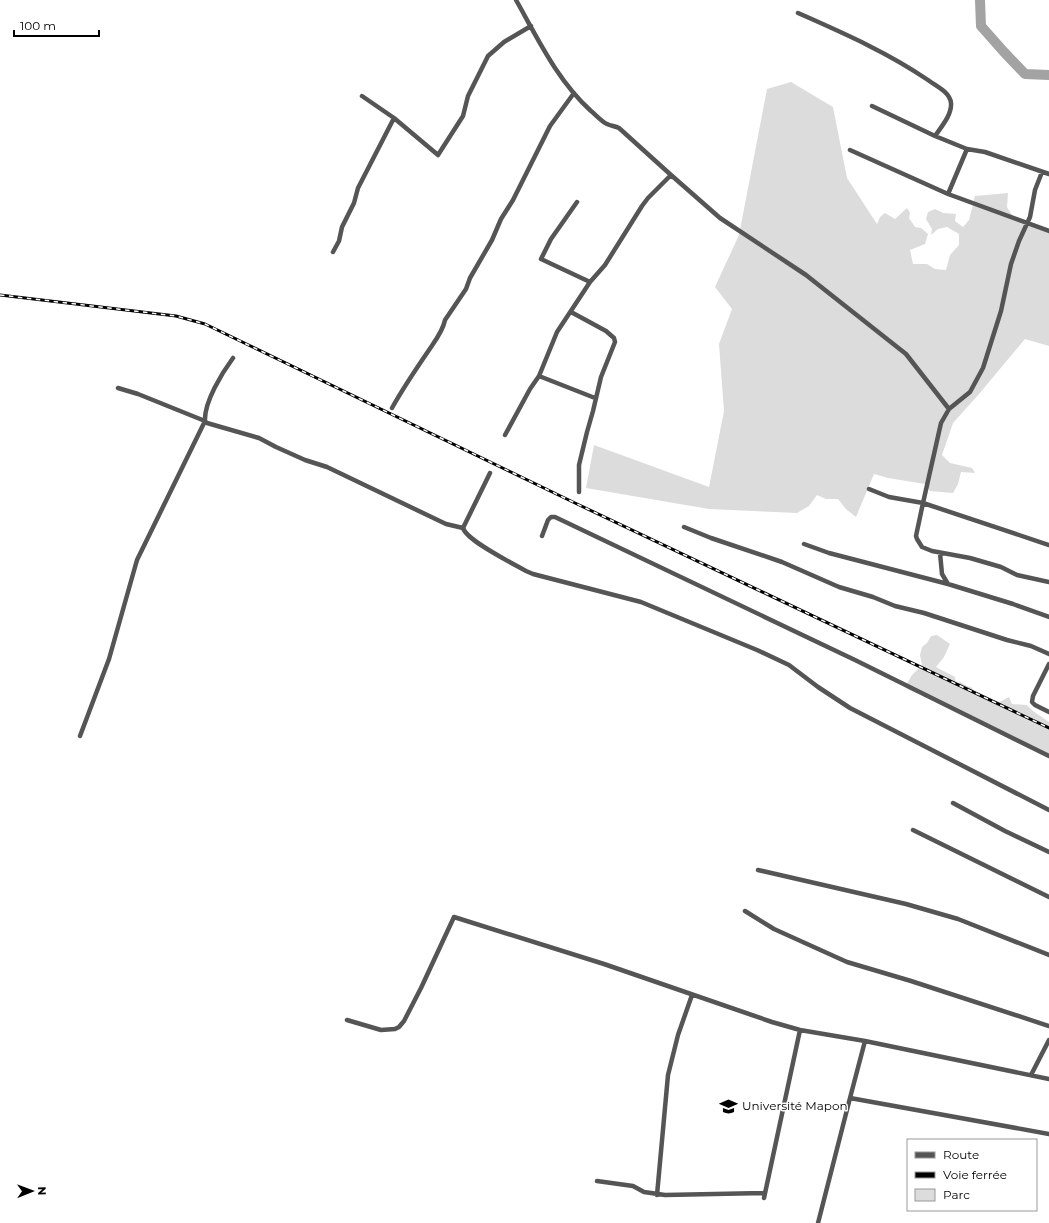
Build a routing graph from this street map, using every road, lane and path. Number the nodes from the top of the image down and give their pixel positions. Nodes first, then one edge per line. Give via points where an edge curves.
1 (516, 0) edge
2 (798, 14) dead end
3 (531, 26) junction
4 (574, 93) junction
5 (362, 96) dead end
6 (872, 106) dead end
7 (394, 118) junction
8 (935, 136) junction
9 (967, 149) junction
10 (850, 150) dead end
11 (1042, 172) junction
12 (1049, 174) edge
13 (671, 175) junction
14 (948, 194) junction
15 (577, 202) dead end
16 (1027, 223) junction
17 (1049, 230) edge
18 (333, 252) dead end
19 (590, 282) junction
20 (571, 312) junction
21 (233, 358) dead end
22 (539, 376) junction
23 (118, 388) dead end
24 (595, 398) junction
25 (392, 408) dead end
26 (949, 409) junction
27 (205, 421) junction
28 (505, 435) dead end
29 (490, 473) dead end
30 (869, 489) dead end
31 (579, 492) dead end
32 (923, 504) junction
33 (684, 527) dead end
34 (463, 528) junction
35 (542, 536) dead end
36 (804, 544) dead end
37 (1049, 545) edge
38 (940, 553) junction
39 (1049, 582) edge
40 (948, 584) junction
41 (1049, 617) edge
42 (1049, 654) edge
43 (1049, 664) edge
44 (1049, 712) edge
45 (80, 736) dead end
46 (1049, 756) edge
47 (952, 803) dead end
48 (1049, 810) edge
49 (914, 830) dead end
50 (1049, 852) edge
51 (758, 870) dead end
52 (1049, 897) edge
53 (745, 911) dead end
54 (1049, 955) edge
55 (692, 995) junction
56 (346, 1020) dead end
57 (1049, 1026) edge
58 (800, 1030) junction
59 (1049, 1040) edge
60 (865, 1041) junction
61 (1032, 1075) junction
62 (1049, 1080) edge
63 (850, 1098) junction
64 (1049, 1134) edge
65 (597, 1181) dead end
66 (766, 1193) junction
67 (657, 1195) junction
68 (764, 1198) dead end
69 (818, 1223) edge

1 - 3 street
2 - 8 street via 885,53 944,90 952,104 950,114
3 - 4 street via 550,61
3 - 7 street via 504,42 488,56 468,96 463,116 438,155
4 - 13 street via 599,119 619,128
4 - 25 street via 550,126 466,289 445,320 437,340 402,389
5 - 7 street
6 - 8 street
7 - 18 street via 358,188
8 - 9 street
9 - 11 street via 985,152
9 - 14 street
10 - 14 street
11 - 12 street
11 - 16 street
13 - 19 street via 648,198 605,265
13 - 26 street via 720,218 806,275 906,354
14 - 16 street
15 - 19 street via 551,238 541,259
16 - 17 street
16 - 26 street via 1011,264 1001,311 984,368 970,392
19 - 20 street
20 - 22 street via 557,332
20 - 24 street via 606,331 615,340
21 - 27 street via 213,392
22 - 24 street
22 - 28 street
23 - 27 street
24 - 31 street via 594,411 579,465
26 - 32 street via 941,423
27 - 34 street via 259,438 305,460 327,467 446,524
27 - 45 street via 137,560 108,659
29 - 34 street
30 - 32 street via 889,497
32 - 37 street
32 - 38 street via 917,539 924,548
33 - 42 street via 787,564 839,587 1031,646
34 - 48 street via 476,543 533,574 642,602 754,648 789,665 850,708
35 - 46 street via 548,520 555,517
36 - 40 street
38 - 39 street via 970,558 1001,567 1017,575
38 - 40 street via 942,574
40 - 41 street
43 - 44 street via 1032,702
47 - 50 street
49 - 52 street
51 - 54 street via 928,910 958,919
53 - 57 street via 774,929 847,962
55 - 56 street via 604,964 454,917 404,1021 399,1026 395,1029 381,1030
55 - 58 street
55 - 67 street via 668,1075
58 - 60 street
58 - 66 street
59 - 61 street
60 - 61 street
60 - 63 street
61 - 62 street
63 - 64 street
63 - 69 street
65 - 67 street via 633,1186
66 - 67 street
66 - 68 street

